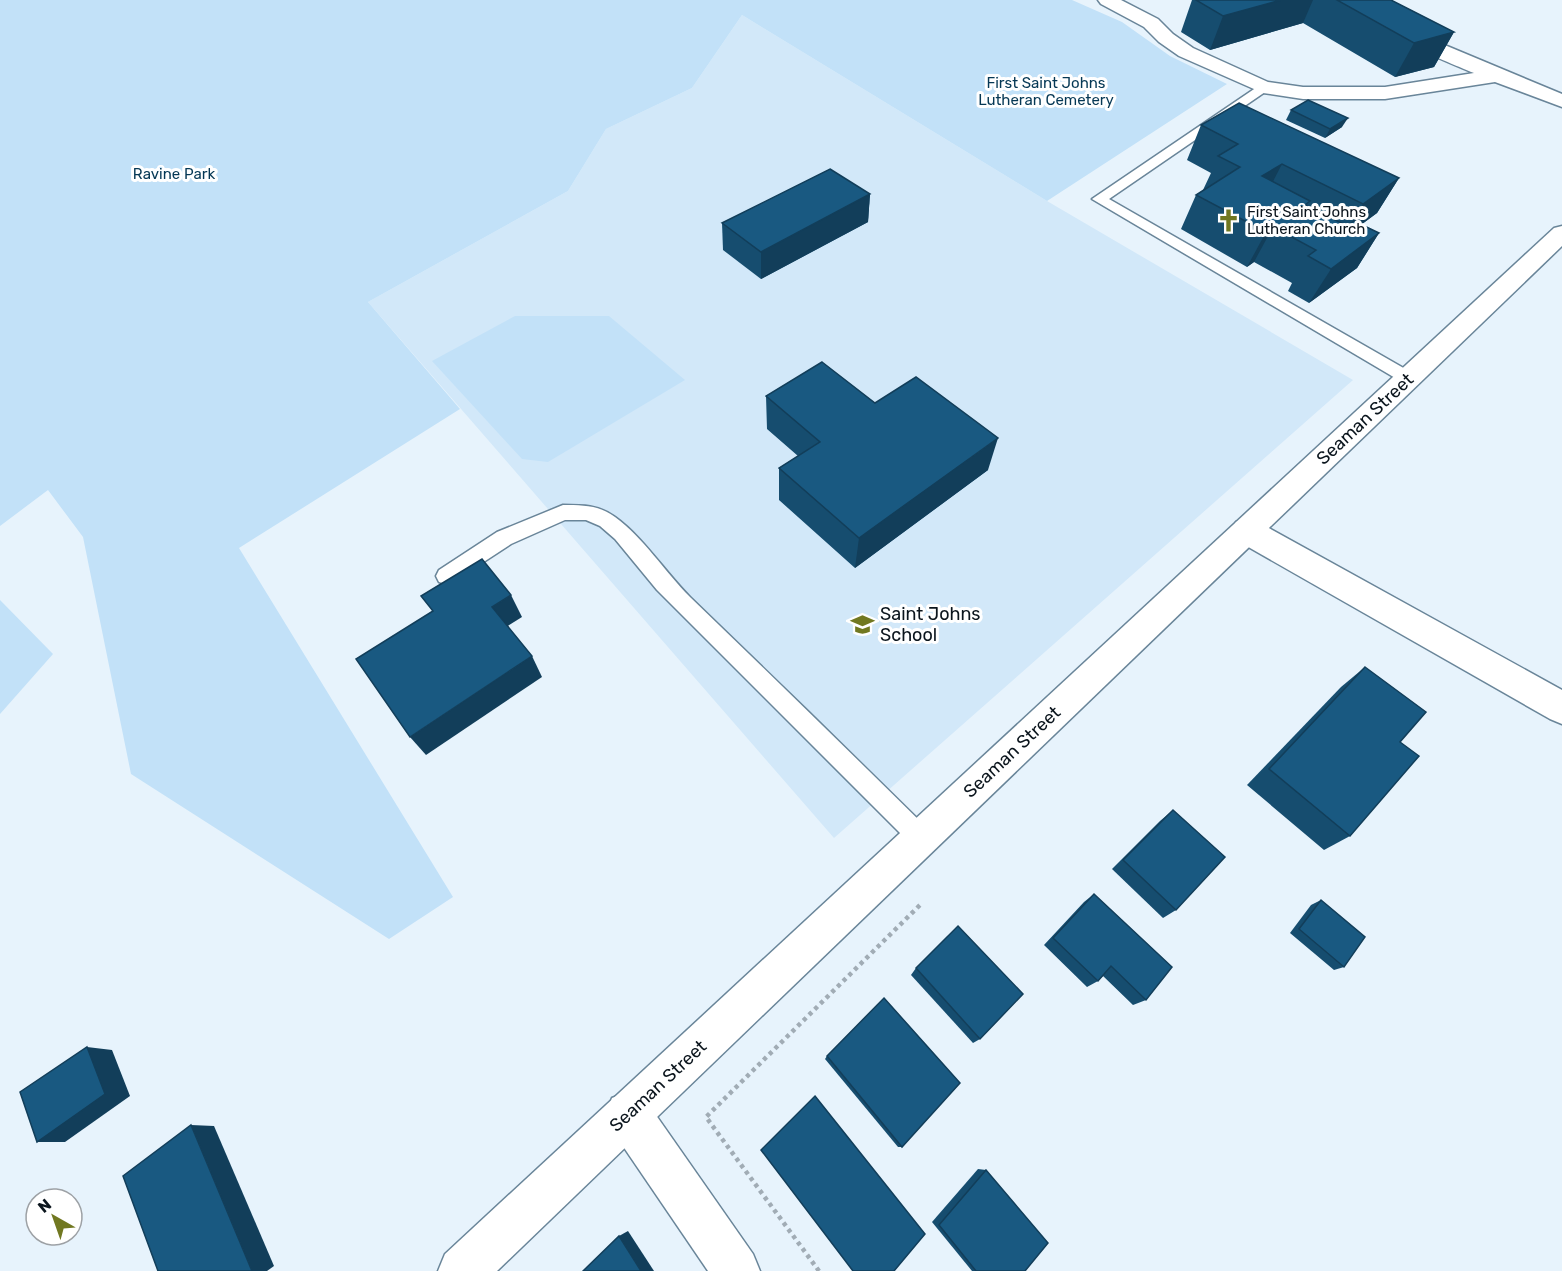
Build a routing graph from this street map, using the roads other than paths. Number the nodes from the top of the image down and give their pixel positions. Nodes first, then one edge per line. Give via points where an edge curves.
1 (1107, 0) edge
2 (1357, 0) edge
3 (1497, 76) junction
4 (1263, 87) junction
5 (1562, 102) edge
6 (1562, 233) edge
7 (1408, 378) junction
8 (1247, 531) junction
9 (446, 576) dead end
10 (1562, 708) edge
11 (921, 838) junction
12 (628, 1114) junction
13 (462, 1271) edge
14 (736, 1271) edge

1 - 4 street via 1151,23 1186,51
2 - 3 street via 1405,33
3 - 4 street via 1385,93 1304,93
3 - 5 street
4 - 7 lane via 1099,199
6 - 7 street, Seaman Street
7 - 8 street, Seaman Street
8 - 10 street
8 - 11 street, Seaman Street
9 - 11 lane via 504,538 563,513 588,512 608,521 664,584
11 - 12 street, Seaman Street
12 - 13 street, Seaman Street
12 - 14 street

